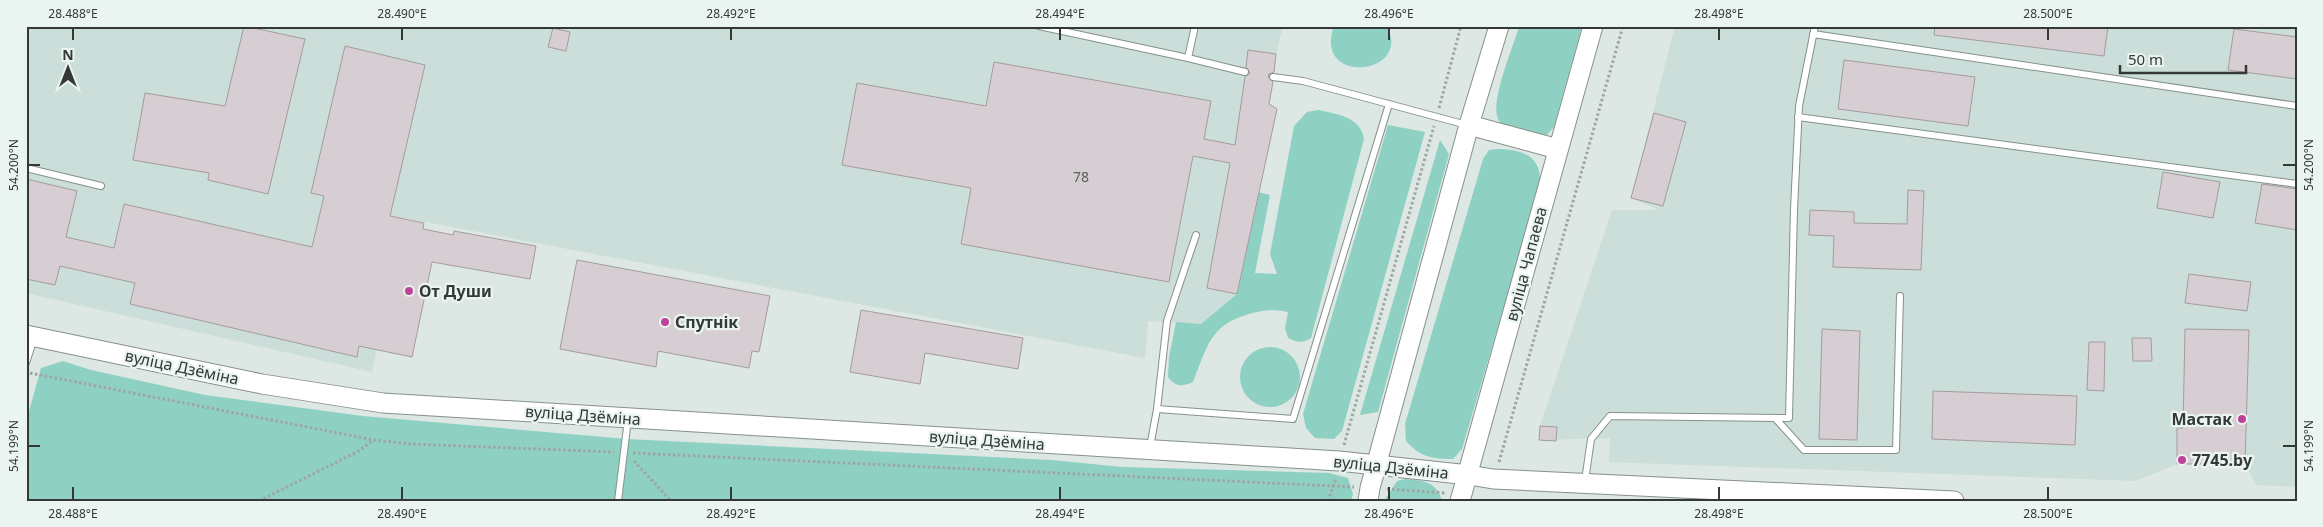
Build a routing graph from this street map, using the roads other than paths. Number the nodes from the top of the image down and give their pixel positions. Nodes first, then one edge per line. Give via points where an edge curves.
1 (1039, 26) edge
2 (1195, 26) edge
3 (1499, 26) edge
4 (1593, 26) edge
5 (1815, 26) edge
6 (1813, 34) junction
7 (1188, 58) junction
8 (1245, 72) dead end
9 (1273, 76) dead end
10 (1389, 104) junction
11 (2297, 106) edge
12 (1798, 117) junction
13 (1468, 125) junction
14 (1558, 149) junction
15 (26, 168) edge
16 (2297, 184) edge
17 (101, 186) dead end
18 (1196, 235) dead end
19 (1900, 296) dead end
20 (30, 336) edge
21 (26, 363) edge
22 (1157, 409) junction
23 (628, 418) junction
24 (1775, 418) junction
25 (1150, 450) junction
26 (1376, 464) junction
27 (1468, 475) junction
28 (1584, 485) junction
29 (1369, 494) edge
30 (1460, 498) edge
31 (618, 501) edge
32 (1954, 501) edge

1 - 7 lane
2 - 7 lane
3 - 13 main road
4 - 14 main road, вуліца Чапаева
5 - 6 lane
6 - 11 lane
6 - 12 lane
7 - 8 lane
9 - 10 lane
10 - 13 lane
10 - 22 lane via 1293,419
12 - 16 lane
12 - 24 lane via 1789,418
13 - 14 main road
13 - 26 main road
14 - 27 main road, вуліца Чапаева
15 - 17 lane
18 - 22 lane via 1167,321
19 - 24 lane via 1896,450 1804,450
20 - 21 lane
20 - 23 main road, вуліца Дзёміна via 262,384 383,403
22 - 25 lane
23 - 25 main road, вуліца Дзёміна
23 - 31 lane
24 - 28 lane via 1610,416 1591,439
25 - 26 main road, вуліца Дзёміна
26 - 27 main road, вуліца Дзёміна
26 - 29 main road
27 - 28 main road, вуліца Дзёміна
27 - 30 main road, вуліца Чапаева
28 - 32 main road, вуліца Дзёміна

